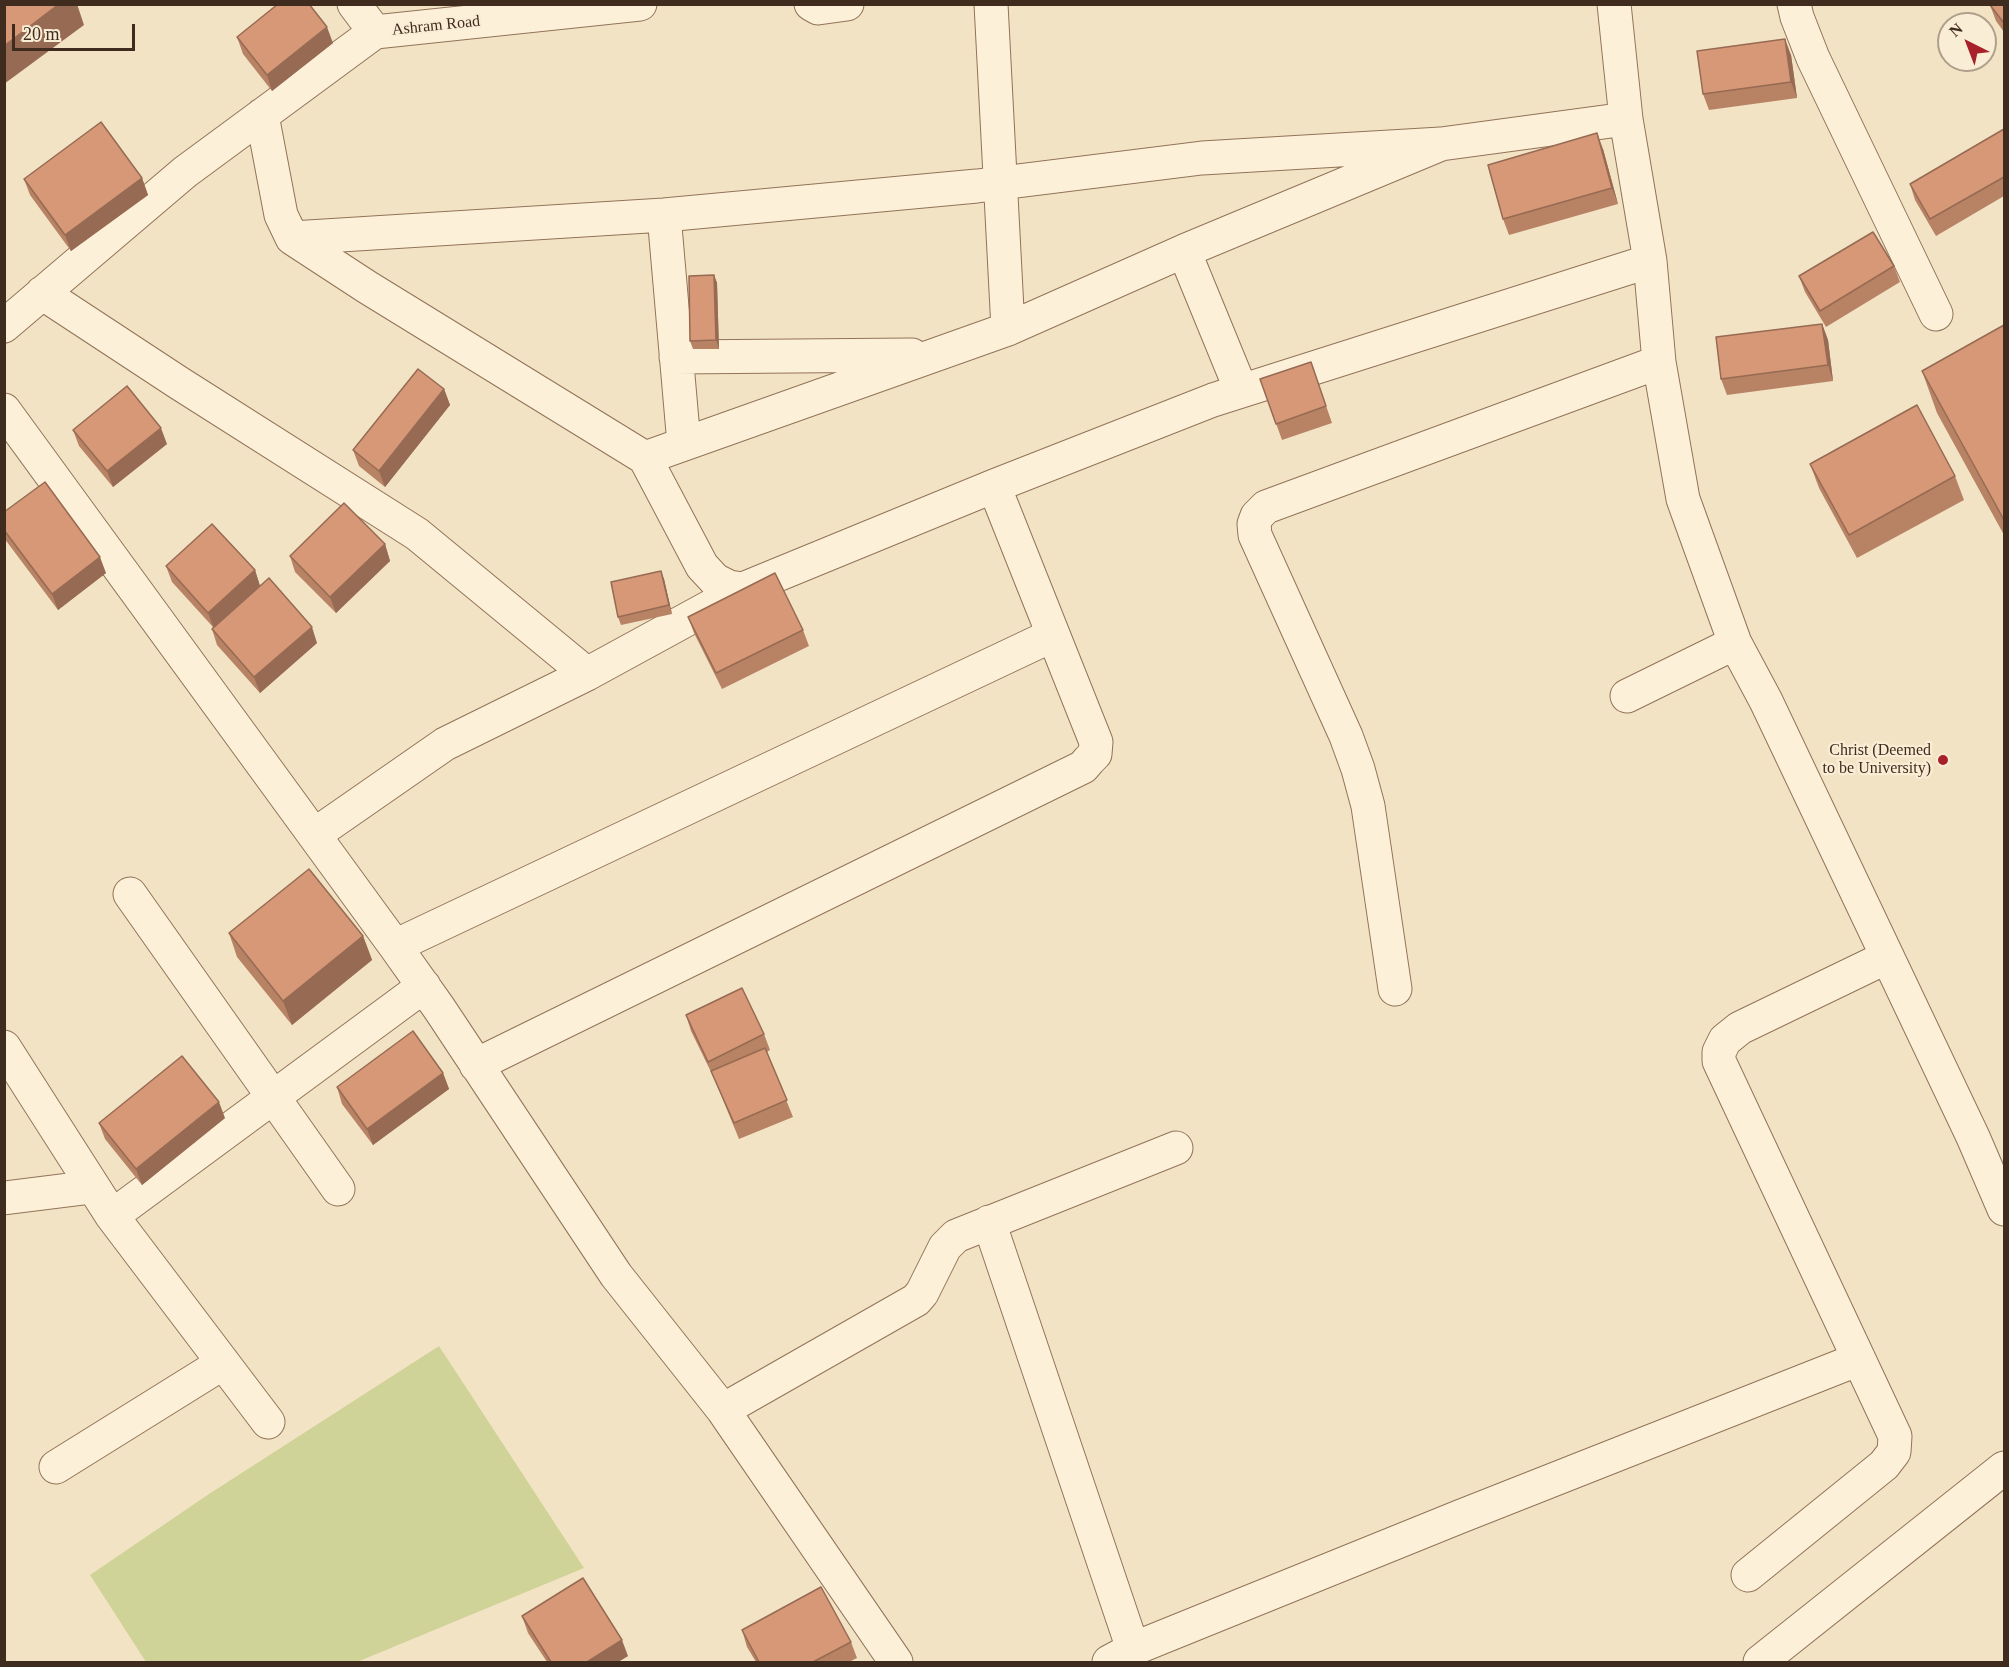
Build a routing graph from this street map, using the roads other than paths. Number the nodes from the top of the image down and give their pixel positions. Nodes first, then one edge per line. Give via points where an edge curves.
1 (354, 4) edge
2 (640, 4) edge
3 (811, 4) edge
4 (847, 4) edge
5 (991, 4) edge
6 (1614, 4) edge
7 (1794, 4) edge
8 (375, 32) junction
9 (262, 115) junction
10 (1626, 120) junction
11 (1441, 144) junction
12 (1000, 183) junction
13 (664, 215) junction
14 (292, 237) junction
15 (1184, 251) junction
16 (1650, 261) junction
17 (42, 293) junction
18 (1936, 314) dead end
19 (4, 326) edge
20 (1008, 329) junction
21 (937, 354) junction
22 (676, 357) junction
23 (1659, 362) junction
24 (1241, 390) junction
25 (4, 410) edge
26 (684, 444) junction
27 (645, 458) junction
28 (994, 486) junction
29 (743, 589) junction
30 (1053, 635) junction
31 (1735, 642) junction
32 (587, 674) junction
33 (1627, 696) dead end
34 (314, 835) junction
35 (130, 894) dead end
36 (395, 946) junction
37 (1887, 957) junction
38 (424, 986) junction
39 (1395, 989) dead end
40 (4, 1047) edge
41 (476, 1065) junction
42 (273, 1098) junction
43 (1176, 1148) dead end
44 (92, 1187) junction
45 (338, 1189) dead end
46 (4, 1198) edge
47 (2004, 1209) edge
48 (112, 1216) junction
49 (989, 1222) junction
50 (1859, 1359) junction
51 (224, 1363) junction
52 (723, 1410) junction
53 (268, 1422) dead end
54 (56, 1467) dead end
55 (2004, 1468) edge
56 (1748, 1575) dead end
57 (1121, 1655) edge
58 (887, 1659) edge
59 (1760, 1662) edge

1 - 8 street, Ashram Road
2 - 8 street, Ashram Road
3 - 4 street via 818,8
5 - 12 street
6 - 10 street
7 - 18 street via 1813,58
8 - 9 street
9 - 14 street via 281,215
9 - 17 street via 184,172
10 - 11 street
10 - 16 street
11 - 12 street via 1202,158
11 - 15 street
12 - 13 street
12 - 20 street
13 - 14 street
13 - 22 street
14 - 27 street
15 - 20 street
15 - 24 street
16 - 23 street
16 - 24 street
17 - 19 street
17 - 32 street via 417,534
20 - 21 street
21 - 22 street
21 - 26 street
22 - 26 street
23 - 31 street via 1683,499
23 - 39 street via 1266,507 1257,516 1255,535 1358,769 1368,806
24 - 28 street
25 - 34 street
26 - 27 street
27 - 29 street via 702,566 715,580
28 - 29 street
28 - 30 street
29 - 32 street
30 - 36 street
30 - 41 street via 1096,742 1095,754 1083,767
31 - 33 street
31 - 37 street via 1767,700
32 - 34 street via 445,744
34 - 36 street
35 - 42 street
36 - 38 street
37 - 47 street
37 - 50 street via 1740,1028 1725,1040 1719,1052 1719,1061
38 - 41 street
38 - 42 street
40 - 44 street
41 - 52 street via 616,1275
42 - 45 street
42 - 48 street
43 - 49 street
44 - 46 street
44 - 48 street
48 - 51 street
49 - 52 street via 950,1240 916,1300
49 - 57 street
50 - 56 street via 1895,1436 1894,1452 1884,1465
50 - 57 street
51 - 53 street
51 - 54 street
52 - 58 street
55 - 59 street

